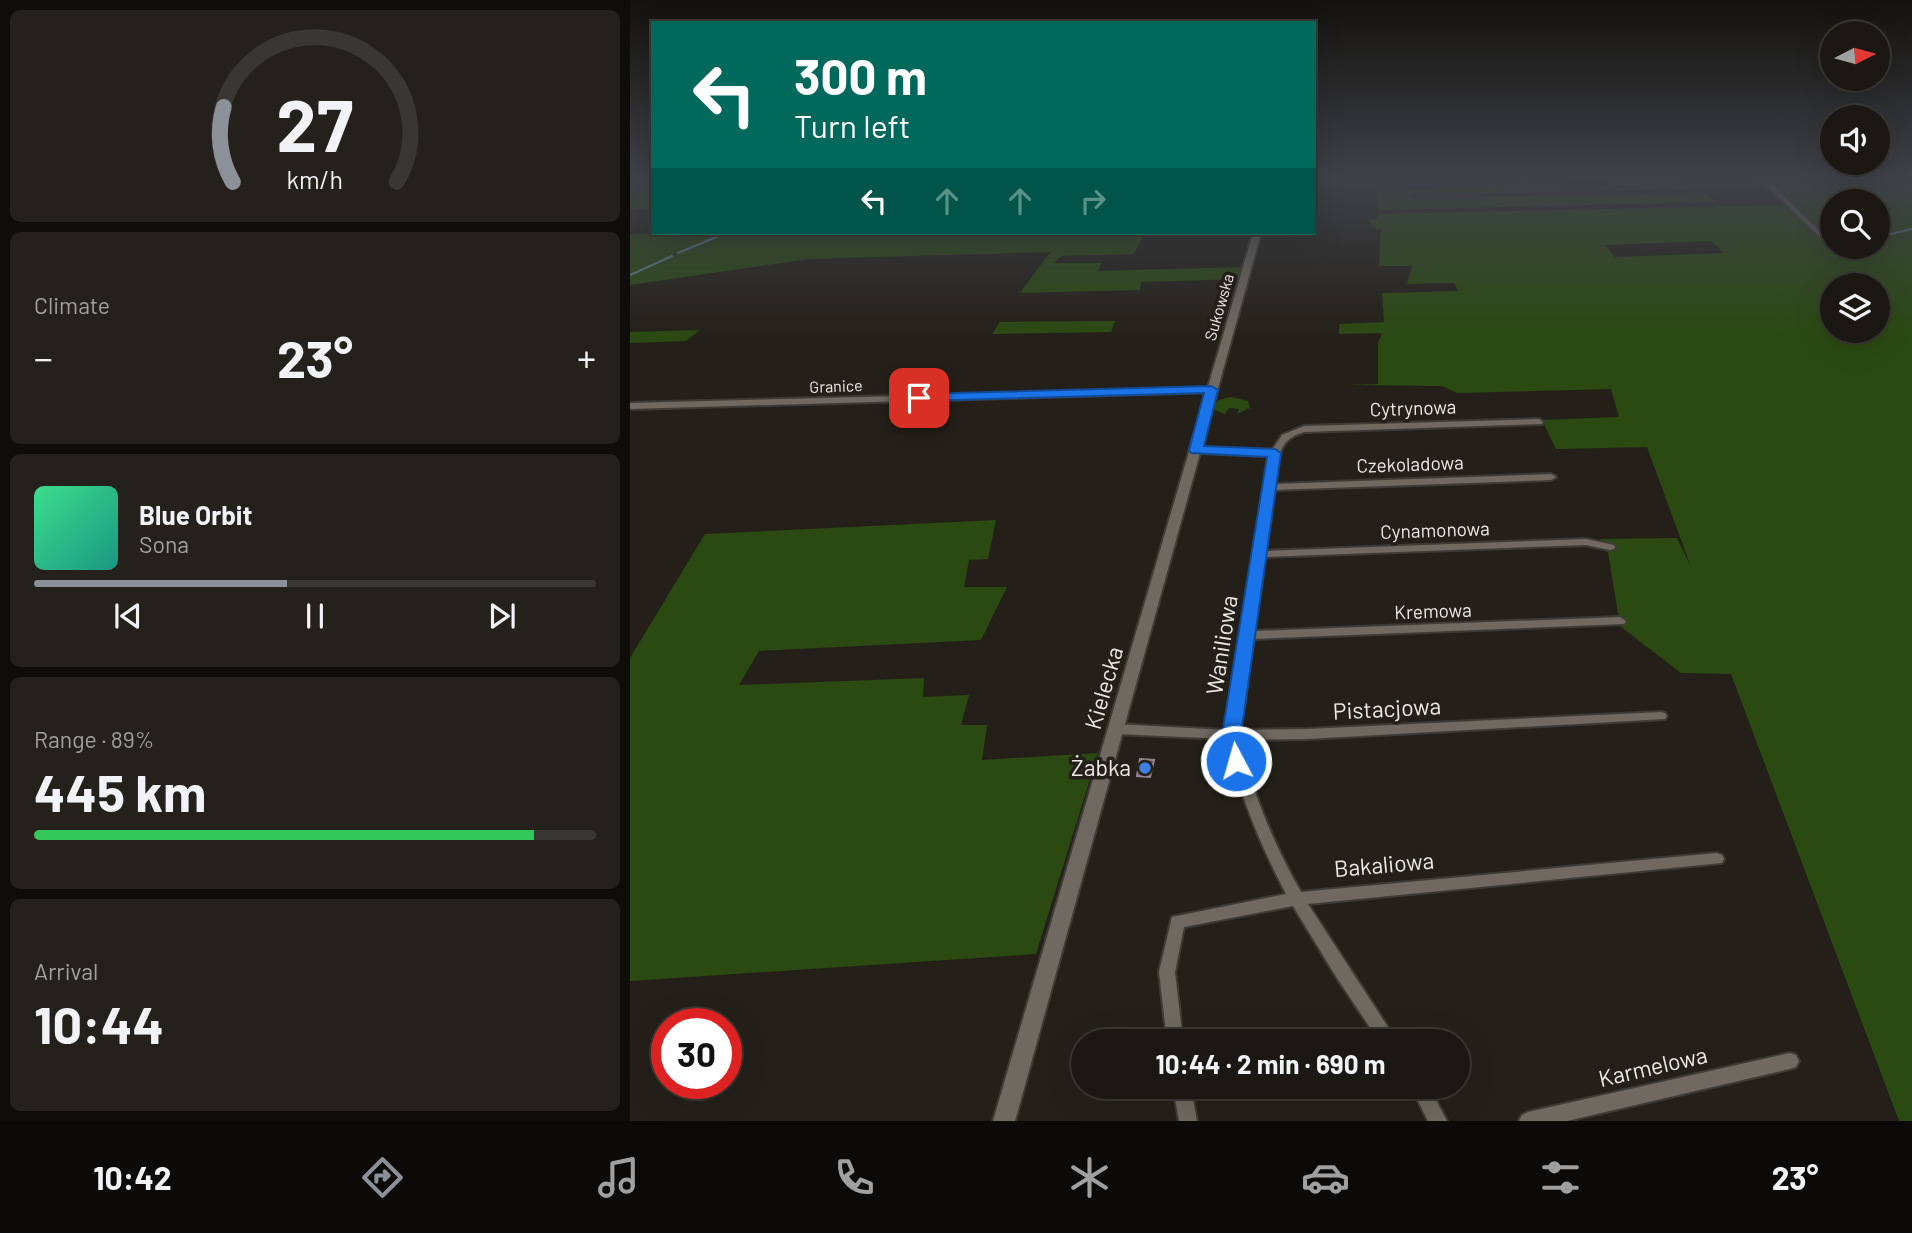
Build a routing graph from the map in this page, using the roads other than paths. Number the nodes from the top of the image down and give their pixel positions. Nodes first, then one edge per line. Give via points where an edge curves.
1 (1256, 235) edge
2 (1211, 390) junction
3 (630, 406) edge
4 (1539, 422) dead end
5 (1289, 433) joint
6 (1196, 450) junction
7 (1275, 453) junction
8 (1550, 477) dead end
9 (1270, 487) junction
10 (1610, 547) dead end
11 (1261, 554) junction
12 (1620, 621) dead end
13 (1248, 635) junction
14 (1661, 716) dead end
15 (1115, 729) junction
16 (1232, 735) junction
17 (1717, 859) dead end
18 (1295, 899) junction
19 (1174, 1029) edge
20 (1381, 1029) edge
21 (1790, 1061) dead end
22 (1184, 1099) edge
23 (1426, 1099) edge
24 (1004, 1121) edge
25 (1188, 1121) edge
26 (1438, 1121) edge
27 (1528, 1121) edge

1 - 2 street, Sukowska
2 - 3 street, Granice
2 - 6 street, Kielecka
4 - 5 street, Cytrynowa
5 - 7 street, Waniliowa via 1279,441
6 - 7 street
6 - 15 street, Kielecka
7 - 9 street, Waniliowa
8 - 9 street, Czekoladowa
9 - 11 street, Waniliowa
10 - 11 street, Cynamonowa via 1586,542
11 - 13 street, Waniliowa
12 - 13 street, Kremowa
13 - 16 street, Waniliowa
14 - 16 street, Pistacjowa
15 - 16 street, Pistacjowa
15 - 24 street, Kielecka
16 - 18 street, Waniliowa via 1252,806
17 - 18 street, Bakaliowa
18 - 19 street, Bakaliowa via 1177,922 1167,972
18 - 20 street, Waniliowa
21 - 27 street, Karmelowa
22 - 25 street
23 - 26 street

